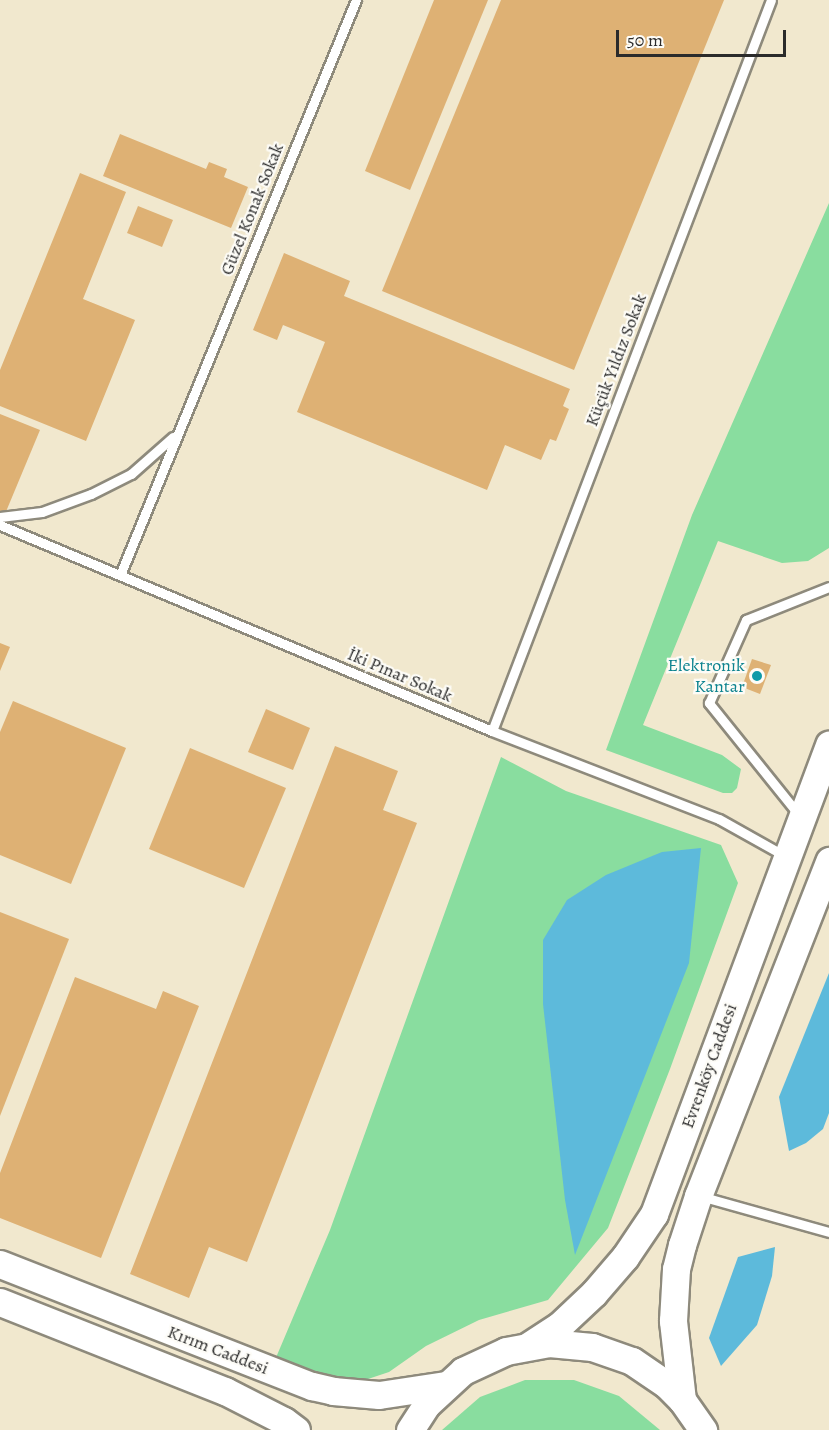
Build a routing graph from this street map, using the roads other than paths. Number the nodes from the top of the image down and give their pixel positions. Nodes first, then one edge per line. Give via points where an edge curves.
1 (356, 0) edge
2 (771, 0) edge
3 (179, 431) junction
4 (0, 517) edge
5 (0, 525) edge
6 (120, 575) junction
7 (829, 587) edge
8 (492, 731) junction
9 (829, 745) edge
10 (801, 817) junction
11 (786, 856) junction
12 (826, 876) edge
13 (698, 1196) junction
14 (829, 1232) edge
15 (0, 1264) edge
16 (0, 1302) edge
17 (528, 1346) junction
18 (445, 1385) junction
19 (682, 1400) junction
20 (296, 1430) edge
21 (410, 1430) edge
22 (703, 1430) edge

1 - 3 lane, Güzel Konak Sokak
2 - 8 lane, Küçük Yıldız Sokak
3 - 4 lane, Güzel Konak Sokak via 147,462 99,491 42,512
3 - 6 lane, Güzel Konak Sokak
5 - 6 lane, İki Pınar Sokak
6 - 8 lane, İki Pınar Sokak
7 - 10 lane via 746,620 709,703
8 - 11 lane, İki Pınar Sokak via 719,819
9 - 10 main road, Evrenköy Caddesi
10 - 11 main road, Evrenköy Caddesi
11 - 17 main road, Evrenköy Caddesi via 654,1214 594,1293 559,1326
12 - 13 main road, Evrenköy Caddesi
13 - 14 lane
13 - 19 main road, Evrenköy Caddesi via 682,1245 674,1295 674,1346
15 - 18 main road, Kırım Caddesi via 312,1386 379,1395
16 - 20 main road, Kırım Caddesi via 225,1391
17 - 18 main road via 484,1360
17 - 19 main road via 571,1344 612,1353 650,1372
18 - 21 main road
19 - 22 main road

